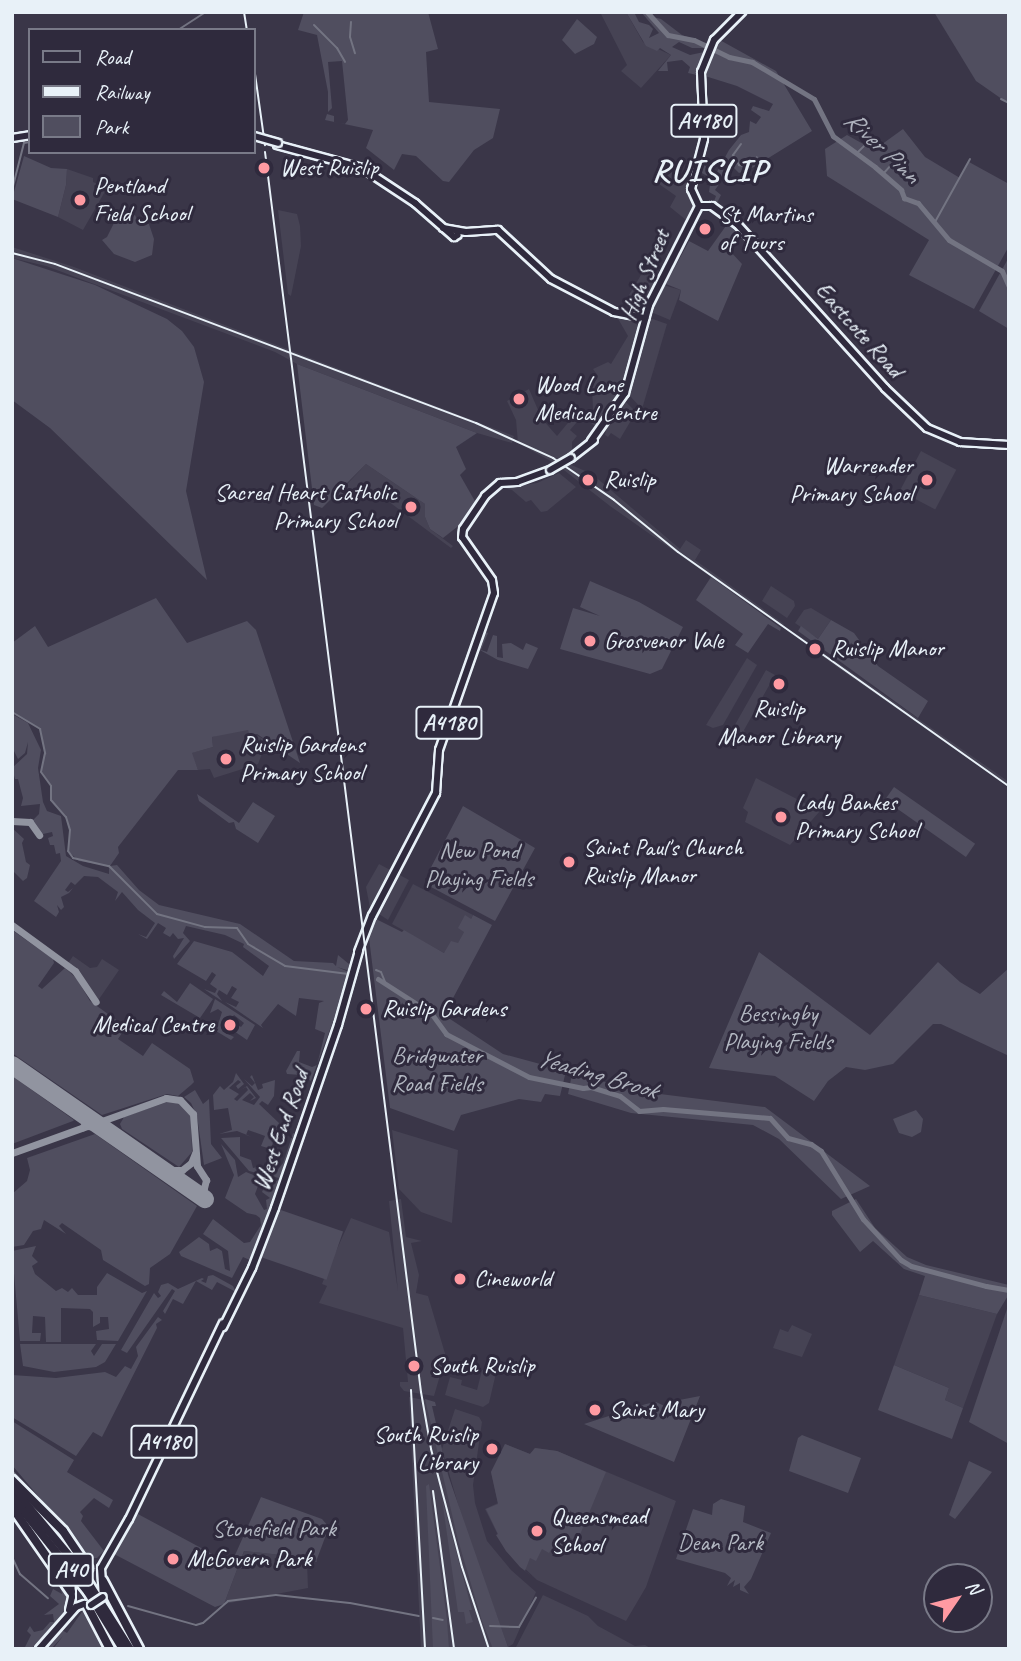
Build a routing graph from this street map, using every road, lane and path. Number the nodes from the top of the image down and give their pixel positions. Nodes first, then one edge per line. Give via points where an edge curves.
1 (742, 12) edge
2 (256, 138) edge
3 (699, 206) junction
4 (646, 316) junction
5 (598, 434) joint
6 (1009, 445) edge
7 (12, 1480) edge
8 (12, 1487) edge
9 (12, 1497) edge
10 (12, 1507) edge
11 (107, 1556) junction
12 (86, 1568) junction
13 (103, 1580) junction
14 (71, 1592) junction
15 (87, 1605) junction
16 (62, 1624) junction
17 (39, 1649) edge
18 (110, 1649) edge
19 (123, 1649) edge
20 (130, 1649) edge
21 (139, 1649) edge

1 - 3 main road, A4180 via 710,49 701,72 703,146 691,189
2 - 4 main road, bridge via 362,167 443,228 456,233 498,230 551,279 614,312
3 - 4 main road, High Street
3 - 6 main road, Eastcote Road via 716,208 741,229 926,428 960,442
4 - 5 main road, High Street via 627,389
5 - 11 main road, West End Road / A4180, bridge via 550,470 499,483 465,528 464,538 492,580 493,596 439,750 434,799 376,907 358,951 338,1025 257,1256
7 - 12 highway via 63,1531
8 - 20 highway, A40 via 76,1564
9 - 19 highway, A40 via 82,1584
10 - 14 highway
11 - 12 main road via 97,1568
11 - 13 main road, West End Road / A4180 via 101,1568
12 - 13 main road
12 - 14 main road, bridge via 71,1577
13 - 15 main road, bridge via 103,1597
13 - 21 highway
14 - 15 main road
14 - 16 main road via 71,1608
15 - 16 main road via 76,1607
15 - 18 highway
16 - 17 main road

